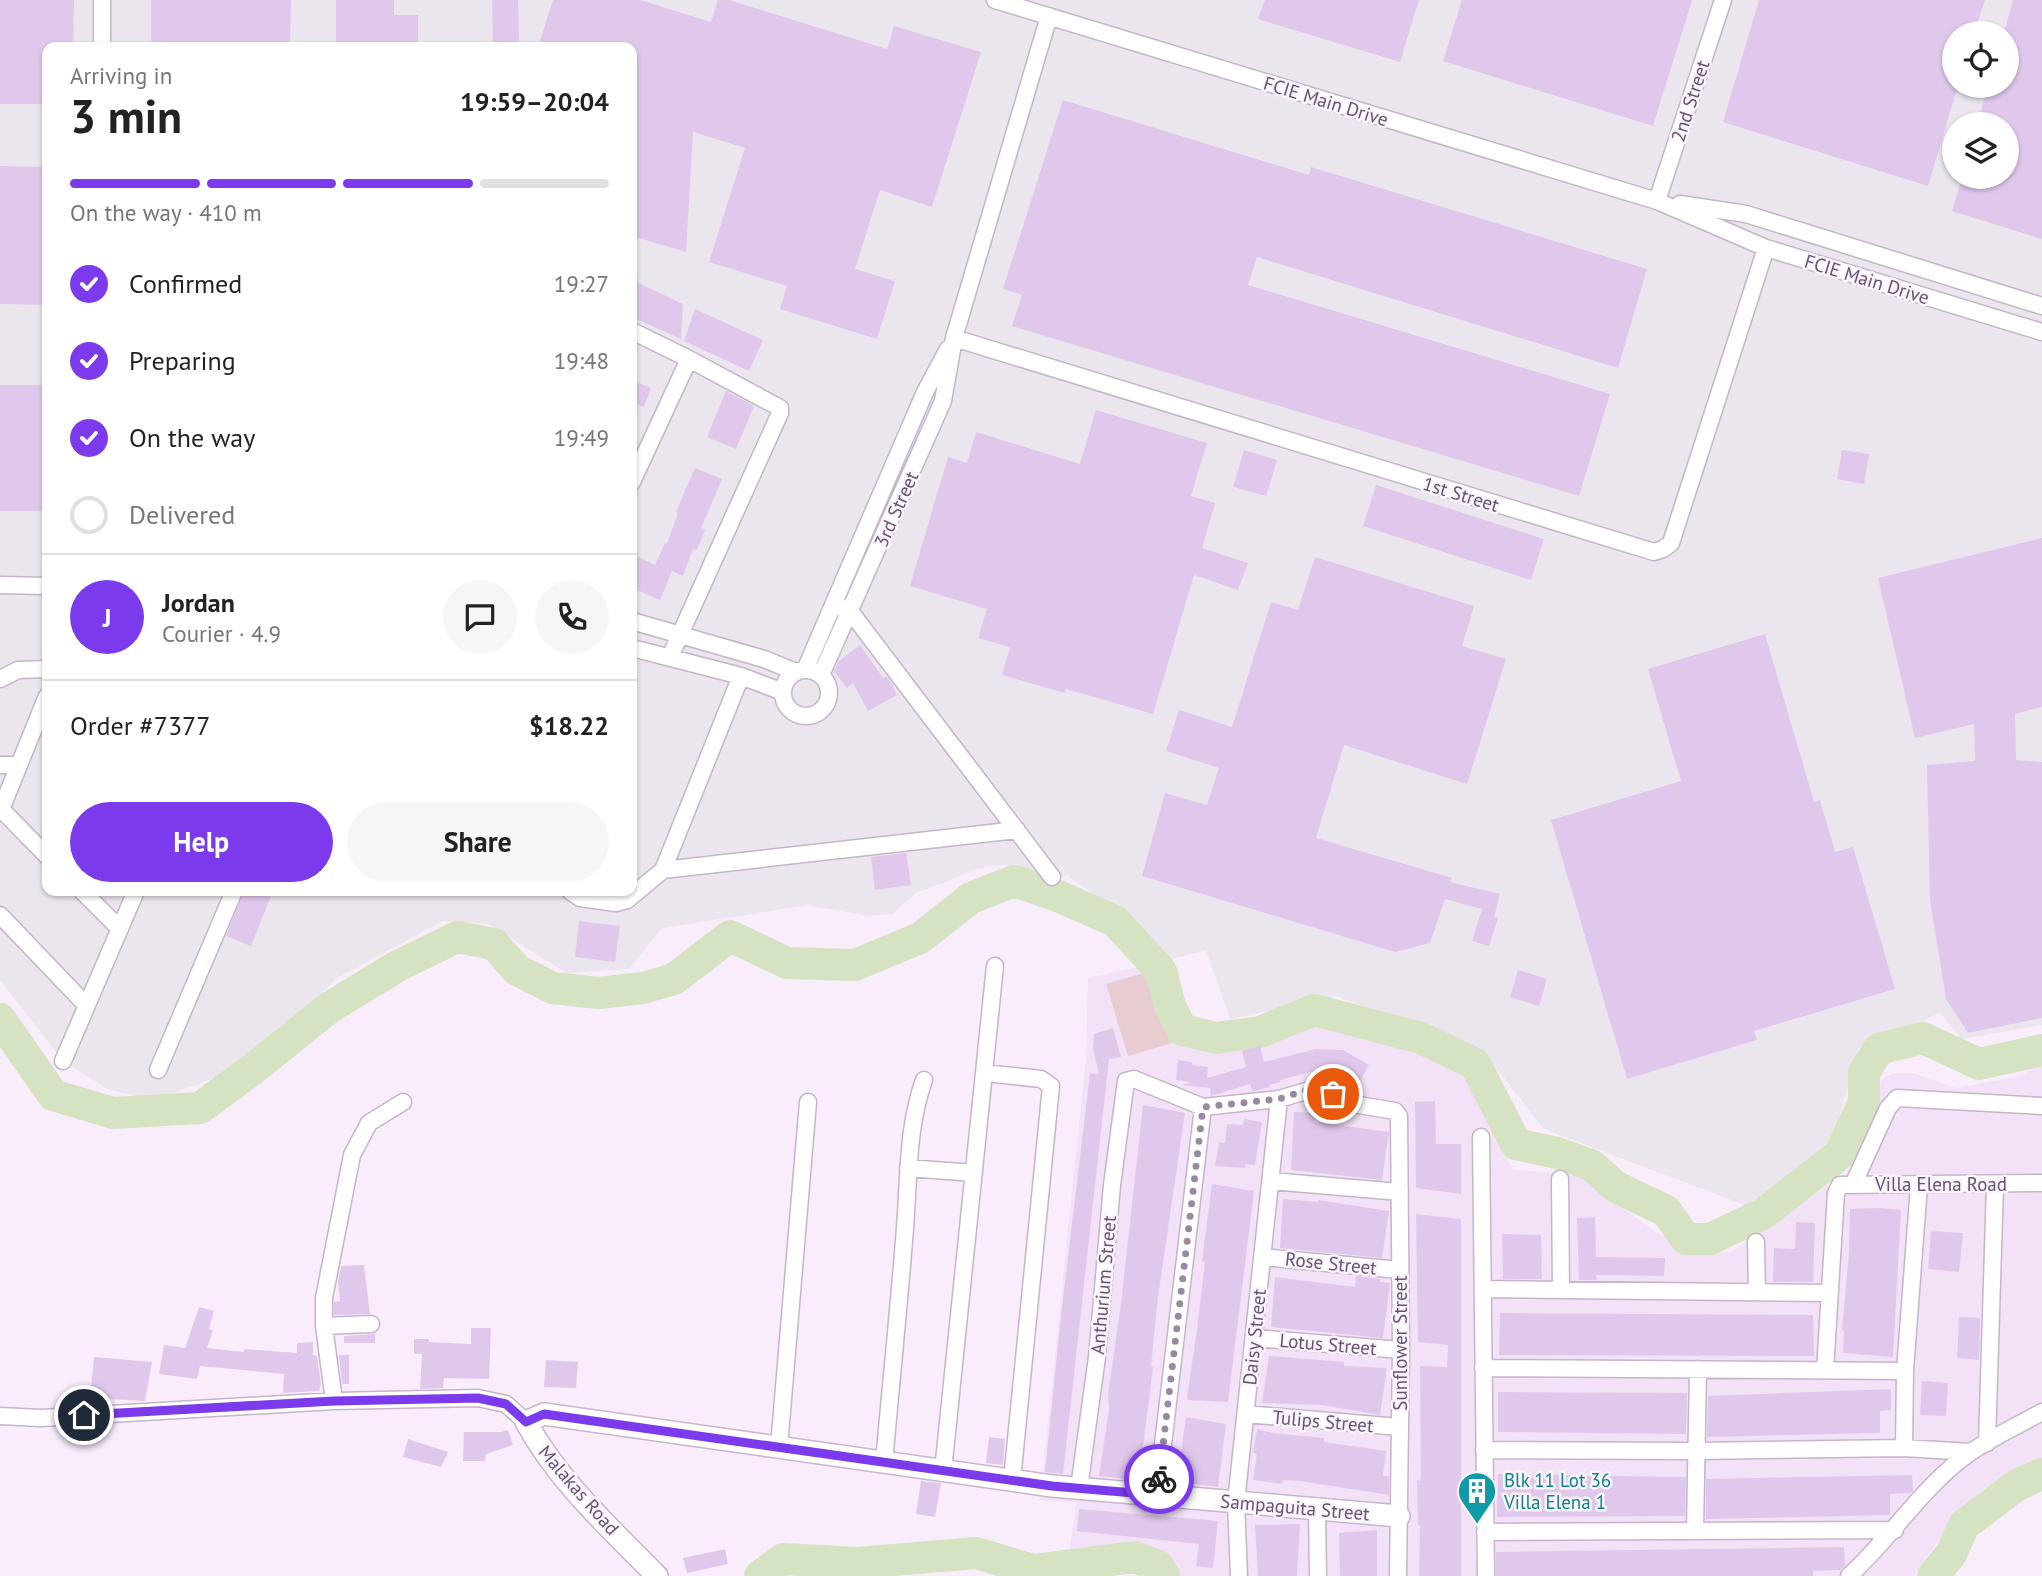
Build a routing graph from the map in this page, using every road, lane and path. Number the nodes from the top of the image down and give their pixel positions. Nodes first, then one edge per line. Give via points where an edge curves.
1 (102, 0) edge
2 (995, 0) edge
3 (1723, 0) edge
4 (1049, 16) junction
5 (102, 42) edge
6 (1657, 201) junction
7 (1766, 248) junction
8 (2042, 306) edge
9 (2042, 332) edge
10 (637, 333) edge
11 (954, 338) junction
12 (689, 359) junction
13 (637, 471) edge
14 (0, 584) edge
15 (42, 586) edge
16 (834, 604) junction
17 (850, 611) junction
18 (637, 622) edge
19 (678, 634) junction
20 (637, 649) edge
21 (670, 657) junction
22 (42, 669) edge
23 (801, 671) junction
24 (821, 675) junction
25 (741, 676) junction
26 (0, 679) edge
27 (783, 692) junction
28 (42, 708) edge
29 (0, 765) edge
30 (19, 765) junction
31 (1, 811) edge
32 (1017, 830) junction
33 (42, 851) edge
34 (663, 870) junction
35 (1052, 877) dead end
36 (637, 891) edge
37 (87, 896) edge
38 (134, 896) edge
39 (232, 896) edge
40 (577, 896) edge
41 (631, 896) edge
42 (0, 915) edge
43 (120, 929) junction
44 (995, 966) dead end
45 (86, 1005) junction
46 (63, 1061) dead end
47 (158, 1070) dead end
48 (985, 1073) junction
49 (924, 1080) dead end
50 (1279, 1099) junction
51 (403, 1102) dead end
52 (808, 1102) dead end
53 (2042, 1106) edge
54 (1203, 1107) junction
55 (1482, 1137) dead end
56 (908, 1168) junction
57 (974, 1173) junction
58 (1560, 1179) dead end
59 (1271, 1181) junction
60 (2042, 1183) edge
61 (1847, 1185) junction
62 (1919, 1185) junction
63 (1994, 1185) junction
64 (1400, 1192) junction
65 (1756, 1242) dead end
66 (1262, 1257) junction
67 (1400, 1270) junction
68 (1483, 1289) junction
69 (1561, 1290) junction
70 (1757, 1292) junction
71 (1830, 1293) junction
72 (371, 1324) dead end
73 (324, 1326) junction
74 (1255, 1338) junction
75 (1401, 1350) junction
76 (1483, 1368) junction
77 (1698, 1369) junction
78 (1825, 1370) junction
79 (1905, 1371) junction
80 (334, 1401) junction
81 (2042, 1412) edge
82 (1245, 1414) junction
83 (0, 1416) edge
84 (526, 1422) junction
85 (1400, 1427) junction
86 (1987, 1443) junction
87 (779, 1447) junction
88 (1904, 1448) junction
89 (1484, 1450) junction
90 (1696, 1451) junction
91 (1971, 1452) junction
92 (884, 1462) junction
93 (943, 1471) junction
94 (1012, 1480) junction
95 (1079, 1488) junction
96 (1157, 1495) junction
97 (1236, 1502) junction
98 (1317, 1509) junction
99 (1399, 1516) junction
100 (1895, 1530) junction
101 (1696, 1531) junction
102 (1485, 1532) junction
103 (657, 1576) edge
104 (1240, 1576) edge
105 (1318, 1576) edge
106 (1398, 1576) edge
107 (1486, 1576) edge
108 (1849, 1576) edge

1 - 5 street
2 - 4 street, FCIE Main Drive
3 - 6 street, 2nd Street
4 - 6 street, FCIE Main Drive
4 - 11 street, 3rd Street
6 - 7 street, FCIE Main Drive
6 - 8 street, FCIE Main Drive via 1746,214
7 - 9 street, FCIE Main Drive
7 - 11 street, 1st Street via 1671,542 1654,552
10 - 12 street
11 - 16 street, 3rd Street via 925,391
11 - 17 street, 3rd Street via 943,401
12 - 13 street
12 - 19 street via 776,404 780,413
14 - 15 street
16 - 17 street
16 - 23 street, 3rd Street
17 - 24 street, 3rd Street
17 - 32 street
18 - 19 street
19 - 21 street
19 - 23 street
20 - 21 street
21 - 25 street
22 - 26 street via 18,670
23 - 24 street
23 - 27 street via 789,677
24 - 27 street via 830,691 820,712 806,716 792,711
25 - 27 street
25 - 34 street
28 - 30 street
29 - 30 street
30 - 31 street
31 - 33 street
32 - 34 street
32 - 35 street
34 - 36 street
37 - 43 street
38 - 43 street
39 - 47 street
40 - 41 street via 616,903
42 - 45 street
43 - 45 street
44 - 48 street
45 - 46 street
48 - 57 street
48 - 94 street via 1041,1079 1051,1086
49 - 56 street via 916,1101
50 - 54 street
50 - 59 street, Daisy Street
50 - 64 street, Sunflower Street via 1313,1088 1347,1103 1395,1111 1399,1116
51 - 73 street via 369,1123 352,1155 324,1298
52 - 87 street
53 - 61 street via 1898,1098 1888,1108
54 - 95 street, Anthurium Street via 1135,1079 1126,1081
54 - 96 street
55 - 68 street
56 - 57 street
56 - 92 street
57 - 93 street
58 - 69 street
59 - 64 street
59 - 66 street, Daisy Street
60 - 63 street, Villa Elena Road
61 - 62 street, Villa Elena Road
61 - 71 street via 1836,1193
62 - 63 street, Villa Elena Road
62 - 79 street
63 - 86 street
64 - 67 street, Sunflower Street
65 - 70 street
66 - 67 street, Rose Street
66 - 74 street, Daisy Street
67 - 75 street, Sunflower Street
68 - 69 street
68 - 76 street
69 - 70 street
70 - 71 street
71 - 78 street
72 - 73 street
73 - 80 street
74 - 75 street, Lotus Street
74 - 82 street, Daisy Street
75 - 85 street, Sunflower Street
76 - 77 street
76 - 89 street
77 - 78 street
77 - 90 street
78 - 79 street
79 - 88 street
80 - 83 street, Malakas Road via 41,1418
80 - 84 street, Malakas Road via 478,1398 506,1404
81 - 86 street
82 - 85 street, Tulips Street
82 - 97 street, Daisy Street
84 - 87 street, Sampaguita Street via 544,1414
84 - 103 street, Malakas Road via 578,1495
85 - 99 street, Sunflower Street
86 - 91 street
87 - 92 street, Sampaguita Street
88 - 90 street
88 - 91 street
89 - 90 street
89 - 102 street
90 - 101 street
91 - 100 street via 1925,1493
92 - 93 street, Sampaguita Street
93 - 94 street, Sampaguita Street
94 - 95 street, Sampaguita Street
95 - 96 street, Sampaguita Street
96 - 97 street, Sampaguita Street
97 - 98 street, Sampaguita Street
97 - 104 street, Daisy Street
98 - 99 street, Sampaguita Street
98 - 105 street
99 - 106 street, Sunflower Street
100 - 101 street
100 - 108 street
101 - 102 street
102 - 107 street

